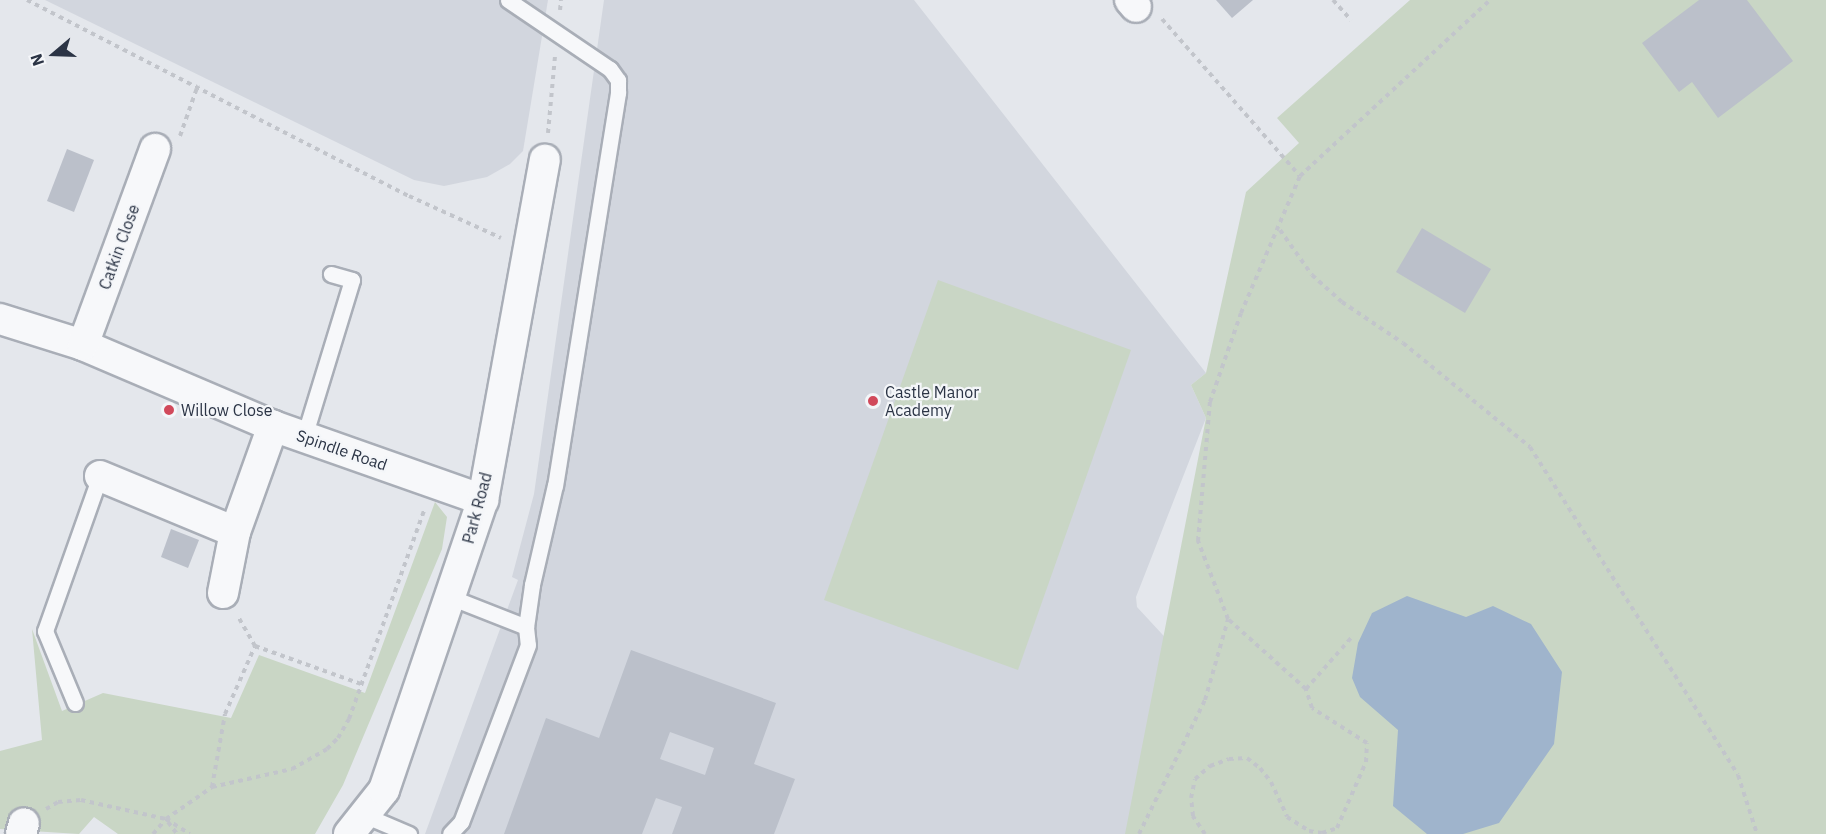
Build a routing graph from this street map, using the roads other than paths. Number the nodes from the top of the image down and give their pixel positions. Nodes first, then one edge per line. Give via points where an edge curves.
1 (508, 0) edge
2 (155, 149) road end
3 (545, 160) road end
4 (331, 274) dead end
5 (0, 319) edge
6 (83, 345) junction
7 (273, 426) junction
8 (304, 437) junction
9 (100, 476) joint
10 (483, 500) junction
11 (235, 532) junction
12 (223, 593) road end
13 (450, 597) junction
14 (526, 627) junction
15 (75, 703) dead end
16 (356, 825) edge
17 (410, 834) edge
18 (450, 834) edge

1 - 14 lane via 610,69 618,80 555,485 531,585
2 - 6 street, Catkin Close
3 - 10 street, Park Road
4 - 8 lane via 352,280
5 - 6 street, Spindle Road
6 - 7 street, Spindle Road
7 - 8 street, Spindle Road
7 - 11 street
8 - 10 street, Spindle Road
9 - 11 street
9 - 15 lane via 45,631
10 - 13 street, Park Road
11 - 12 street
13 - 14 lane
13 - 16 street, Park Road via 384,790
14 - 18 lane via 528,645 461,822
16 - 17 lane

